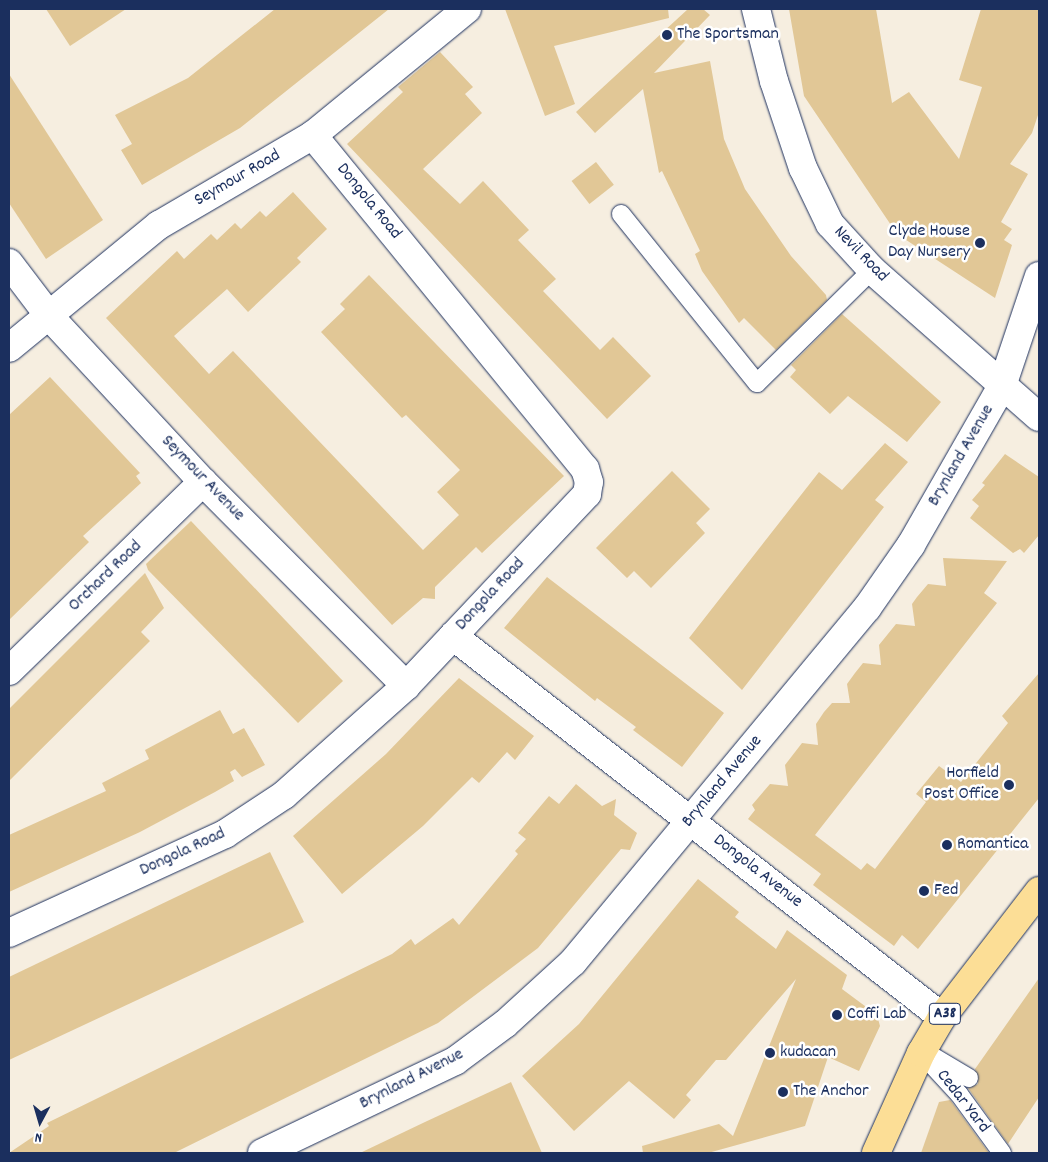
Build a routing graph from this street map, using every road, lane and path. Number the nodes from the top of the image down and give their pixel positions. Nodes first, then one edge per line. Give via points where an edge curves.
1 (467, 9) edge
2 (756, 9) edge
3 (313, 134) junction
4 (620, 214) dead end
5 (9, 264) edge
6 (872, 270) junction
7 (1039, 276) edge
8 (50, 317) junction
9 (9, 348) edge
10 (1002, 386) junction
11 (1039, 417) edge
12 (203, 482) junction
13 (452, 636) junction
14 (9, 671) edge
15 (406, 686) junction
16 (692, 820) junction
17 (1039, 891) edge
18 (9, 933) edge
19 (942, 1017) junction
20 (922, 1052) junction
21 (968, 1078) dead end
22 (262, 1153) edge
23 (876, 1153) edge
24 (1002, 1153) edge

1 - 3 street, Seymour Road
2 - 6 street, Nevil Road via 774,81 803,168 830,224
3 - 8 street, Seymour Road via 159,225
3 - 13 street, Dongola Road via 585,469 589,482 587,494
4 - 6 lane via 757,383
5 - 8 street, Seymour Avenue
6 - 10 street, Nevil Road
7 - 10 street, Brynland Avenue
8 - 9 street, Seymour Road
8 - 12 street, Seymour Avenue
10 - 11 street, Nevil Road
10 - 16 street, Brynland Avenue via 911,545 867,608
12 - 14 street, Orchard Road
12 - 15 street, Seymour Avenue
13 - 15 street, Dongola Road
13 - 16 street, Dongola Avenue
15 - 18 street, Dongola Road via 284,795 225,834
16 - 19 street, Dongola Avenue
16 - 22 street, Brynland Avenue via 573,962 506,1024 455,1061
17 - 19 main road, A38
19 - 20 main road, A38
20 - 21 lane
20 - 23 main road, A38
20 - 24 lane, Cedar Yard via 959,1094

